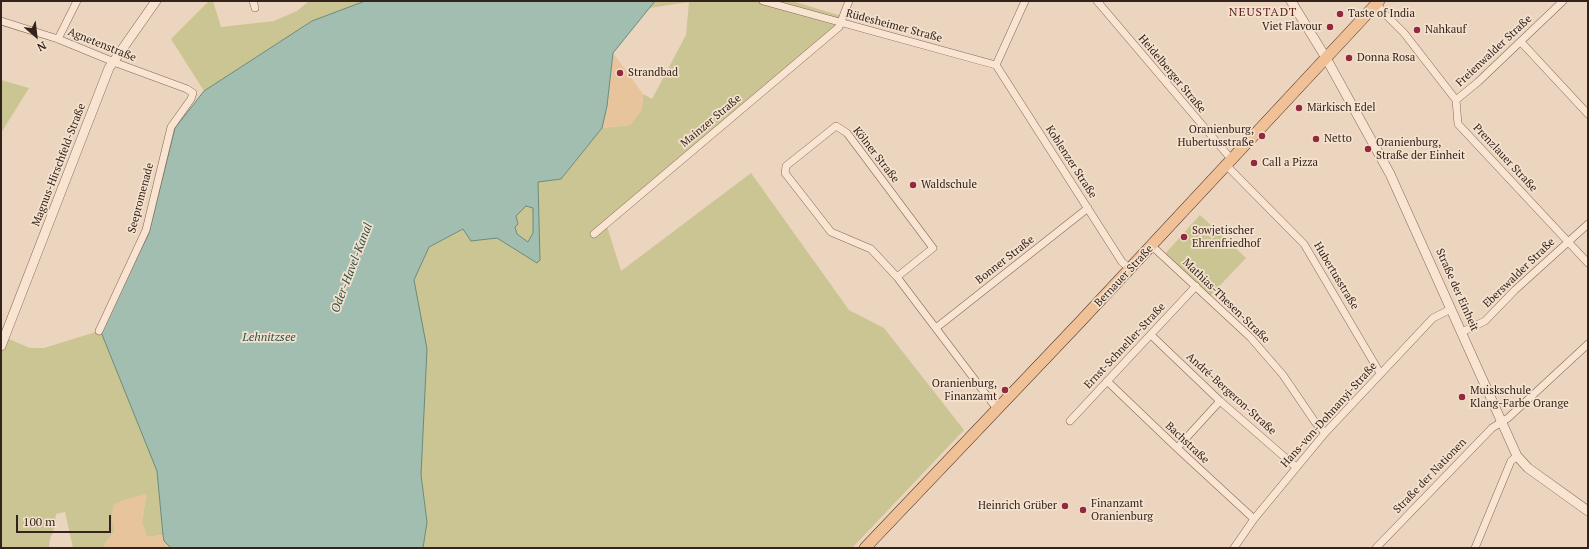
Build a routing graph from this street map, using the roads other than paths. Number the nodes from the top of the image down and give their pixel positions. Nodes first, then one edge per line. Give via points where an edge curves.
1 (77, 1) edge
2 (156, 1) edge
3 (763, 1) edge
4 (849, 1) edge
5 (1025, 1) edge
6 (1097, 1) edge
7 (1291, 1) edge
8 (1563, 1) edge
9 (1378, 2) edge
10 (1, 22) edge
11 (841, 23) junction
12 (58, 39) junction
13 (1521, 42) junction
14 (1326, 58) junction
15 (113, 62) junction
16 (996, 65) junction
17 (193, 93) joint
18 (1456, 100) junction
19 (1588, 114) edge
20 (1229, 162) junction
21 (1088, 208) junction
22 (1588, 224) edge
23 (594, 234) dead end
24 (1568, 241) junction
25 (1152, 246) junction
26 (1588, 263) edge
27 (1130, 269) junction
28 (897, 277) junction
29 (1196, 286) junction
30 (1451, 309) junction
31 (936, 328) junction
32 (99, 331) dead end
33 (1462, 332) junction
34 (1151, 335) junction
35 (1588, 344) edge
36 (1, 346) edge
37 (1380, 374) junction
38 (1107, 381) junction
39 (1220, 401) junction
40 (997, 409) junction
41 (1070, 421) dead end
42 (1501, 422) junction
43 (1325, 433) junction
44 (1177, 448) junction
45 (1517, 456) junction
46 (1296, 468) junction
47 (1588, 511) edge
48 (1254, 519) junction
49 (865, 548) edge
50 (1234, 548) edge
51 (1376, 548) edge
52 (1475, 548) edge

1 - 12 street
2 - 15 street, Magnus-Hirschfeld-Straße
3 - 11 street, Rüdesheimer Straße
4 - 11 street
5 - 16 street
6 - 20 street, Heidelberger Straße
7 - 14 street, Straße der Einheit
8 - 13 street, Freienwalder Straße
9 - 14 main road, Bernauer Straße
9 - 18 street via 1382,11 1404,33
10 - 12 street, Agnetenstraße
11 - 16 street, Rüdesheimer Straße
11 - 23 street, Mainzer Straße
12 - 15 street, Agnetenstraße
13 - 18 street, Freienwalder Straße
13 - 19 street
14 - 20 main road, Bernauer Straße
14 - 30 street, Straße der Einheit via 1390,174
15 - 17 street, Agnetenstraße via 187,88
15 - 36 street, Magnus-Hirschfeld-Straße
16 - 21 street, Koblenzer Straße
17 - 32 street, Seepromenade via 171,127 146,230
18 - 24 street, Prenzlauer Straße via 1458,124
20 - 25 main road, Bernauer Straße
20 - 37 street, Hubertusstraße via 1304,244
21 - 27 street, Koblenzer Straße via 1122,262
21 - 31 street, Bonner Straße
22 - 24 street, Eberswalder Straße
24 - 26 street, Prenzlauer Straße
24 - 33 street, Eberswalder Straße via 1485,321
25 - 27 main road, Bernauer Straße
25 - 29 street, Mathias-Thesen-Straße
27 - 40 main road, Bernauer Straße
28 - 28 street, Kölner Straße via 933,248 847,133 836,126 786,166 785,173 831,232 871,249
28 - 31 street, Kölner Straße
29 - 34 street, Ernst-Schneller-Straße
29 - 43 street, Mathias-Thesen-Straße via 1250,337 1283,375
30 - 33 street, Straße der Einheit
30 - 37 street, Hans-von-Dohnanyi-Straße via 1433,318
31 - 40 street, Kölner Straße
33 - 42 street, Straße der Einheit
34 - 38 street, Ernst-Schneller-Straße
34 - 39 street, André-Bergeron-Straße
35 - 42 street, Straße der Nationen
37 - 43 street, Hans-von-Dohnanyi-Straße
38 - 41 street, Ernst-Schneller-Straße
38 - 44 street, Bachstraße
39 - 44 street
39 - 46 street, André-Bergeron-Straße
40 - 49 main road, Bernauer Straße
42 - 45 street, Straße der Einheit
42 - 51 street, Straße der Nationen via 1487,433
43 - 46 street, Hans-von-Dohnanyi-Straße
44 - 48 street, Bachstraße
45 - 47 street, Straße der Einheit via 1528,468
45 - 52 street via 1511,461
46 - 48 street, Hans-von-Dohnanyi-Straße
48 - 50 street, Hans-von-Dohnanyi-Straße

